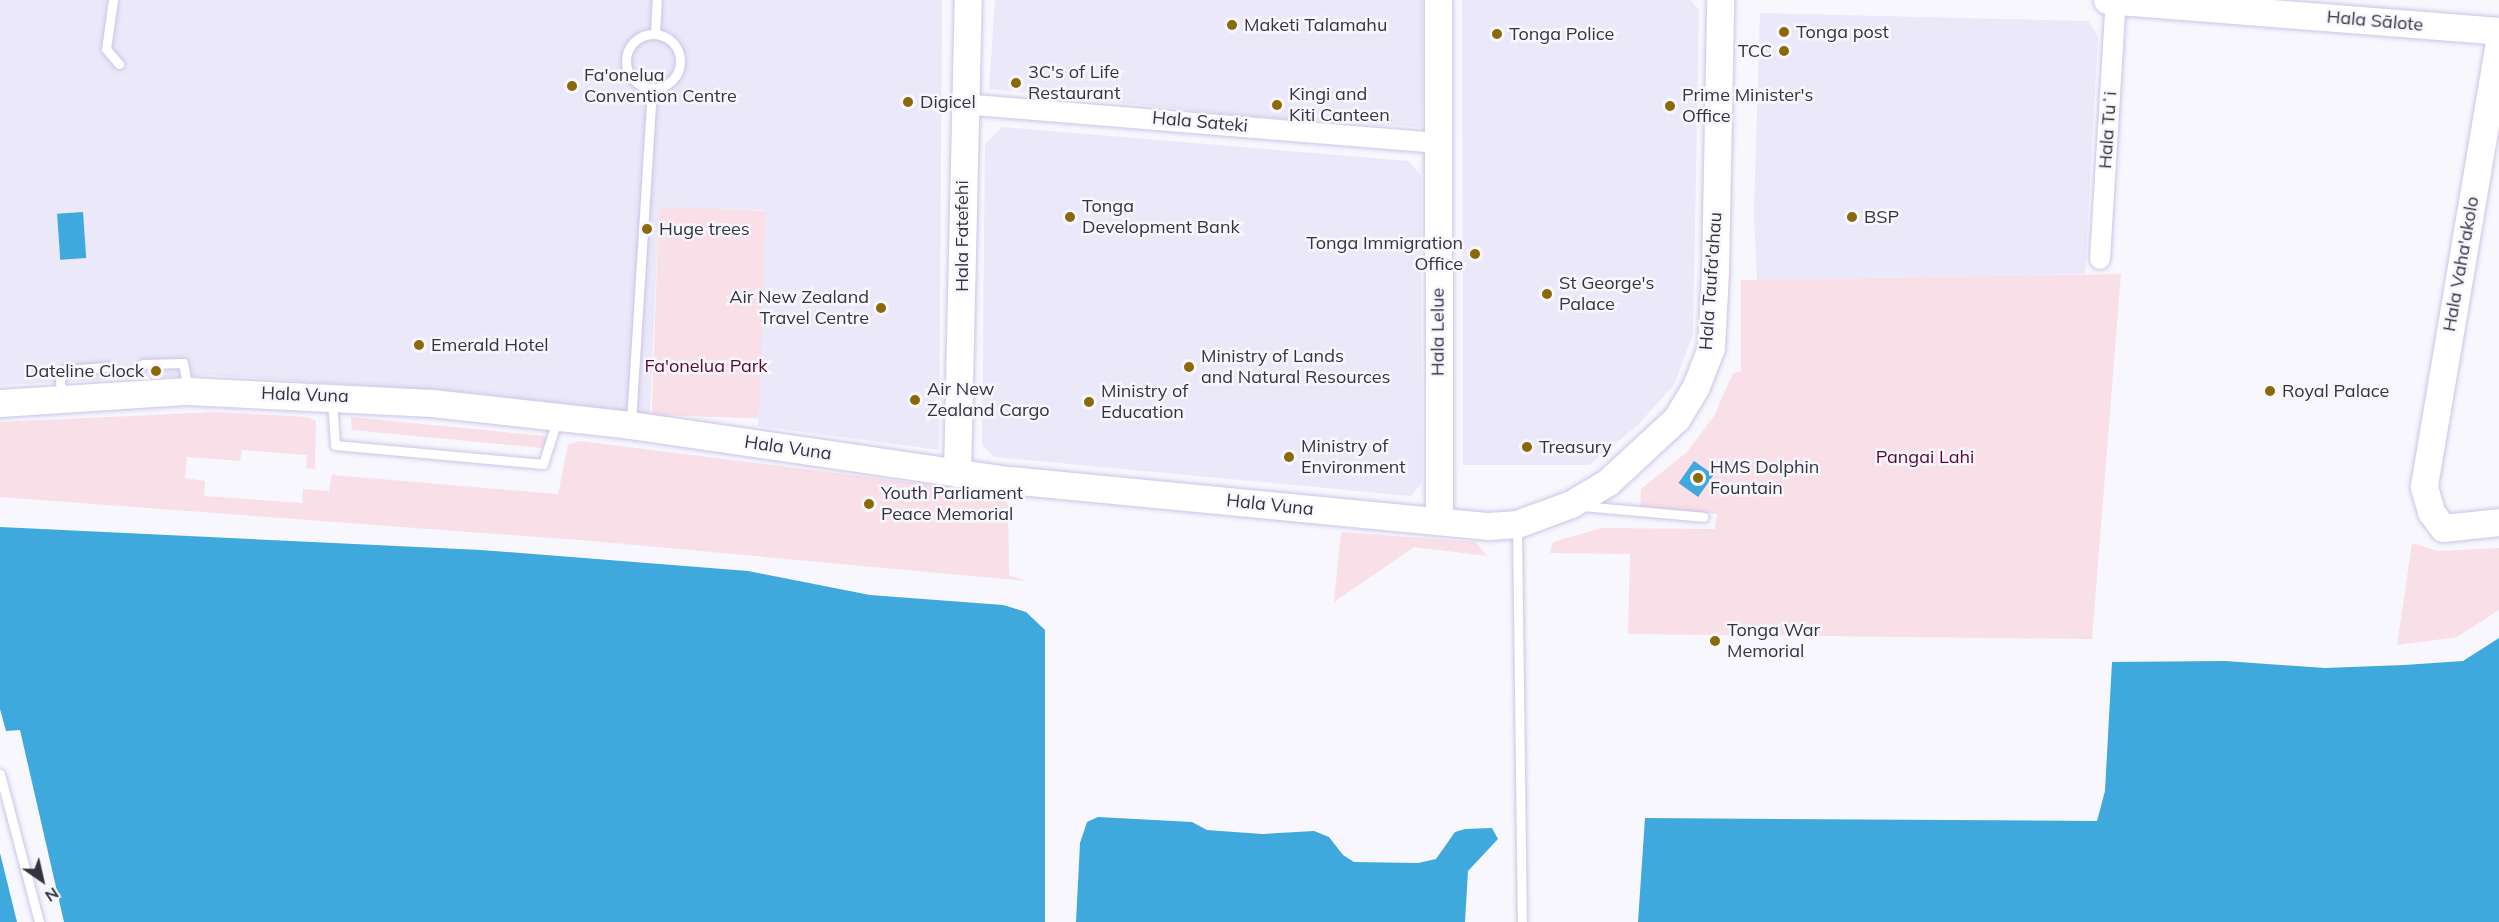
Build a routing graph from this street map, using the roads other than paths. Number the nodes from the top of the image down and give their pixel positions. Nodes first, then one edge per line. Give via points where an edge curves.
1 (113, 0) edge
2 (657, 0) edge
3 (968, 0) edge
4 (1438, 0) edge
5 (1720, 0) edge
6 (2107, 0) edge
7 (2116, 0) edge
8 (2499, 31) edge
9 (655, 34) junction
10 (2499, 42) edge
11 (119, 64) dead end
12 (652, 89) junction
13 (963, 104) junction
14 (1437, 143) junction
15 (2100, 259) dead end
16 (142, 364) dead end
17 (107, 367) dead end
18 (189, 391) junction
19 (332, 396) junction
20 (61, 398) junction
21 (0, 403) edge
22 (558, 417) junction
23 (631, 425) junction
24 (957, 473) junction
25 (1571, 504) junction
26 (1704, 517) dead end
27 (1439, 520) junction
28 (2499, 522) edge
29 (1517, 524) junction
30 (0, 774) edge
31 (39, 922) edge
32 (1522, 922) edge

1 - 11 lane via 106,49
2 - 9 lane
3 - 13 main road, Hala Fatefehi
4 - 14 main road, Hala Lelue
5 - 25 main road, Hala Taufa'ahau via 1716,272 1710,348 1696,386 1677,418 1642,454
6 - 7 main road, Hala Sālote
7 - 8 main road, Hala Sālote
7 - 15 street, Hala Tuʻi
9 - 12 lane via 675,45 681,62 674,80
9 - 12 lane via 636,40 626,58 630,77
10 - 28 main road, Hala Vaha'akolo via 2424,486 2431,512 2444,528
12 - 23 lane
13 - 14 street, Hala Sateki
13 - 24 main road, Hala Fatefehi
14 - 27 main road, Hala Lelue
16 - 18 lane via 183,363
17 - 20 lane via 65,370 60,374
18 - 19 main road, Hala Vuna
18 - 20 main road, Hala Vuna
19 - 22 main road, Hala Vuna
19 - 22 lane via 335,445 543,464
20 - 21 main road, Hala Vuna
22 - 23 main road, Hala Vuna
23 - 24 main road, Hala Vuna
24 - 27 main road, Hala Vuna
25 - 26 lane via 1605,511
25 - 29 main road, Hala Vuna
27 - 29 main road, Hala Vuna via 1489,526
29 - 32 lane
30 - 31 lane

